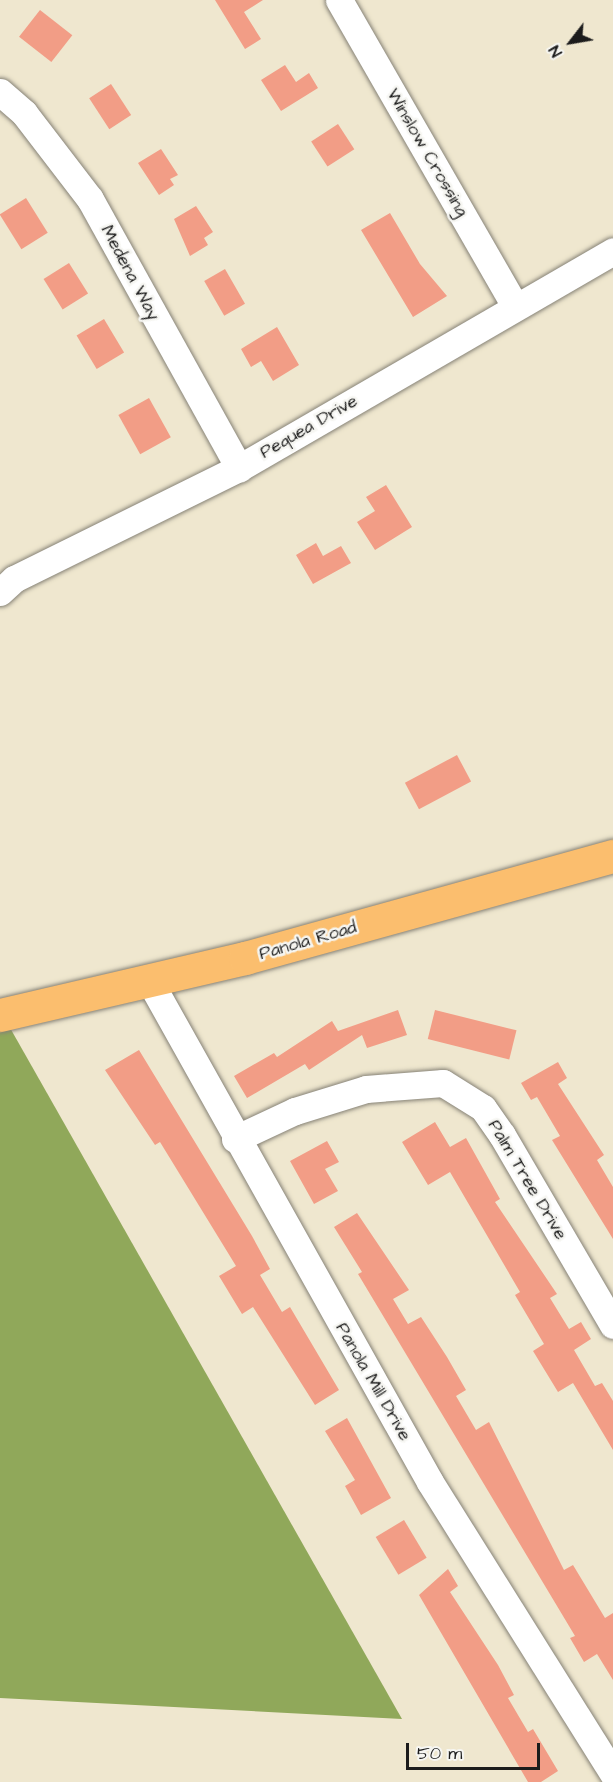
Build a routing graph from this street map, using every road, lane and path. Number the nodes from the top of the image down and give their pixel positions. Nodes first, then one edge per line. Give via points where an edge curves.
1 (339, 0) edge
2 (0, 92) edge
3 (613, 251) edge
4 (515, 306) junction
5 (239, 468) junction
6 (5, 578) edge
7 (613, 856) edge
8 (149, 981) junction
9 (0, 1015) edge
10 (236, 1139) junction
11 (613, 1325) edge
12 (613, 1774) edge

1 - 4 street, Winslow Crossing
2 - 5 street, Medena Way via 24,113 90,199
3 - 4 street, Pequea Drive
4 - 5 street, Pequea Drive
5 - 6 street, Pequea Drive
7 - 8 main road, Panola Road
8 - 9 main road, Panola Road
8 - 10 street, Panola Mill Drive
10 - 11 street, Palm Tree Drive via 295,1111 366,1089 442,1083 483,1108
10 - 12 street, Panola Mill Drive via 430,1482

